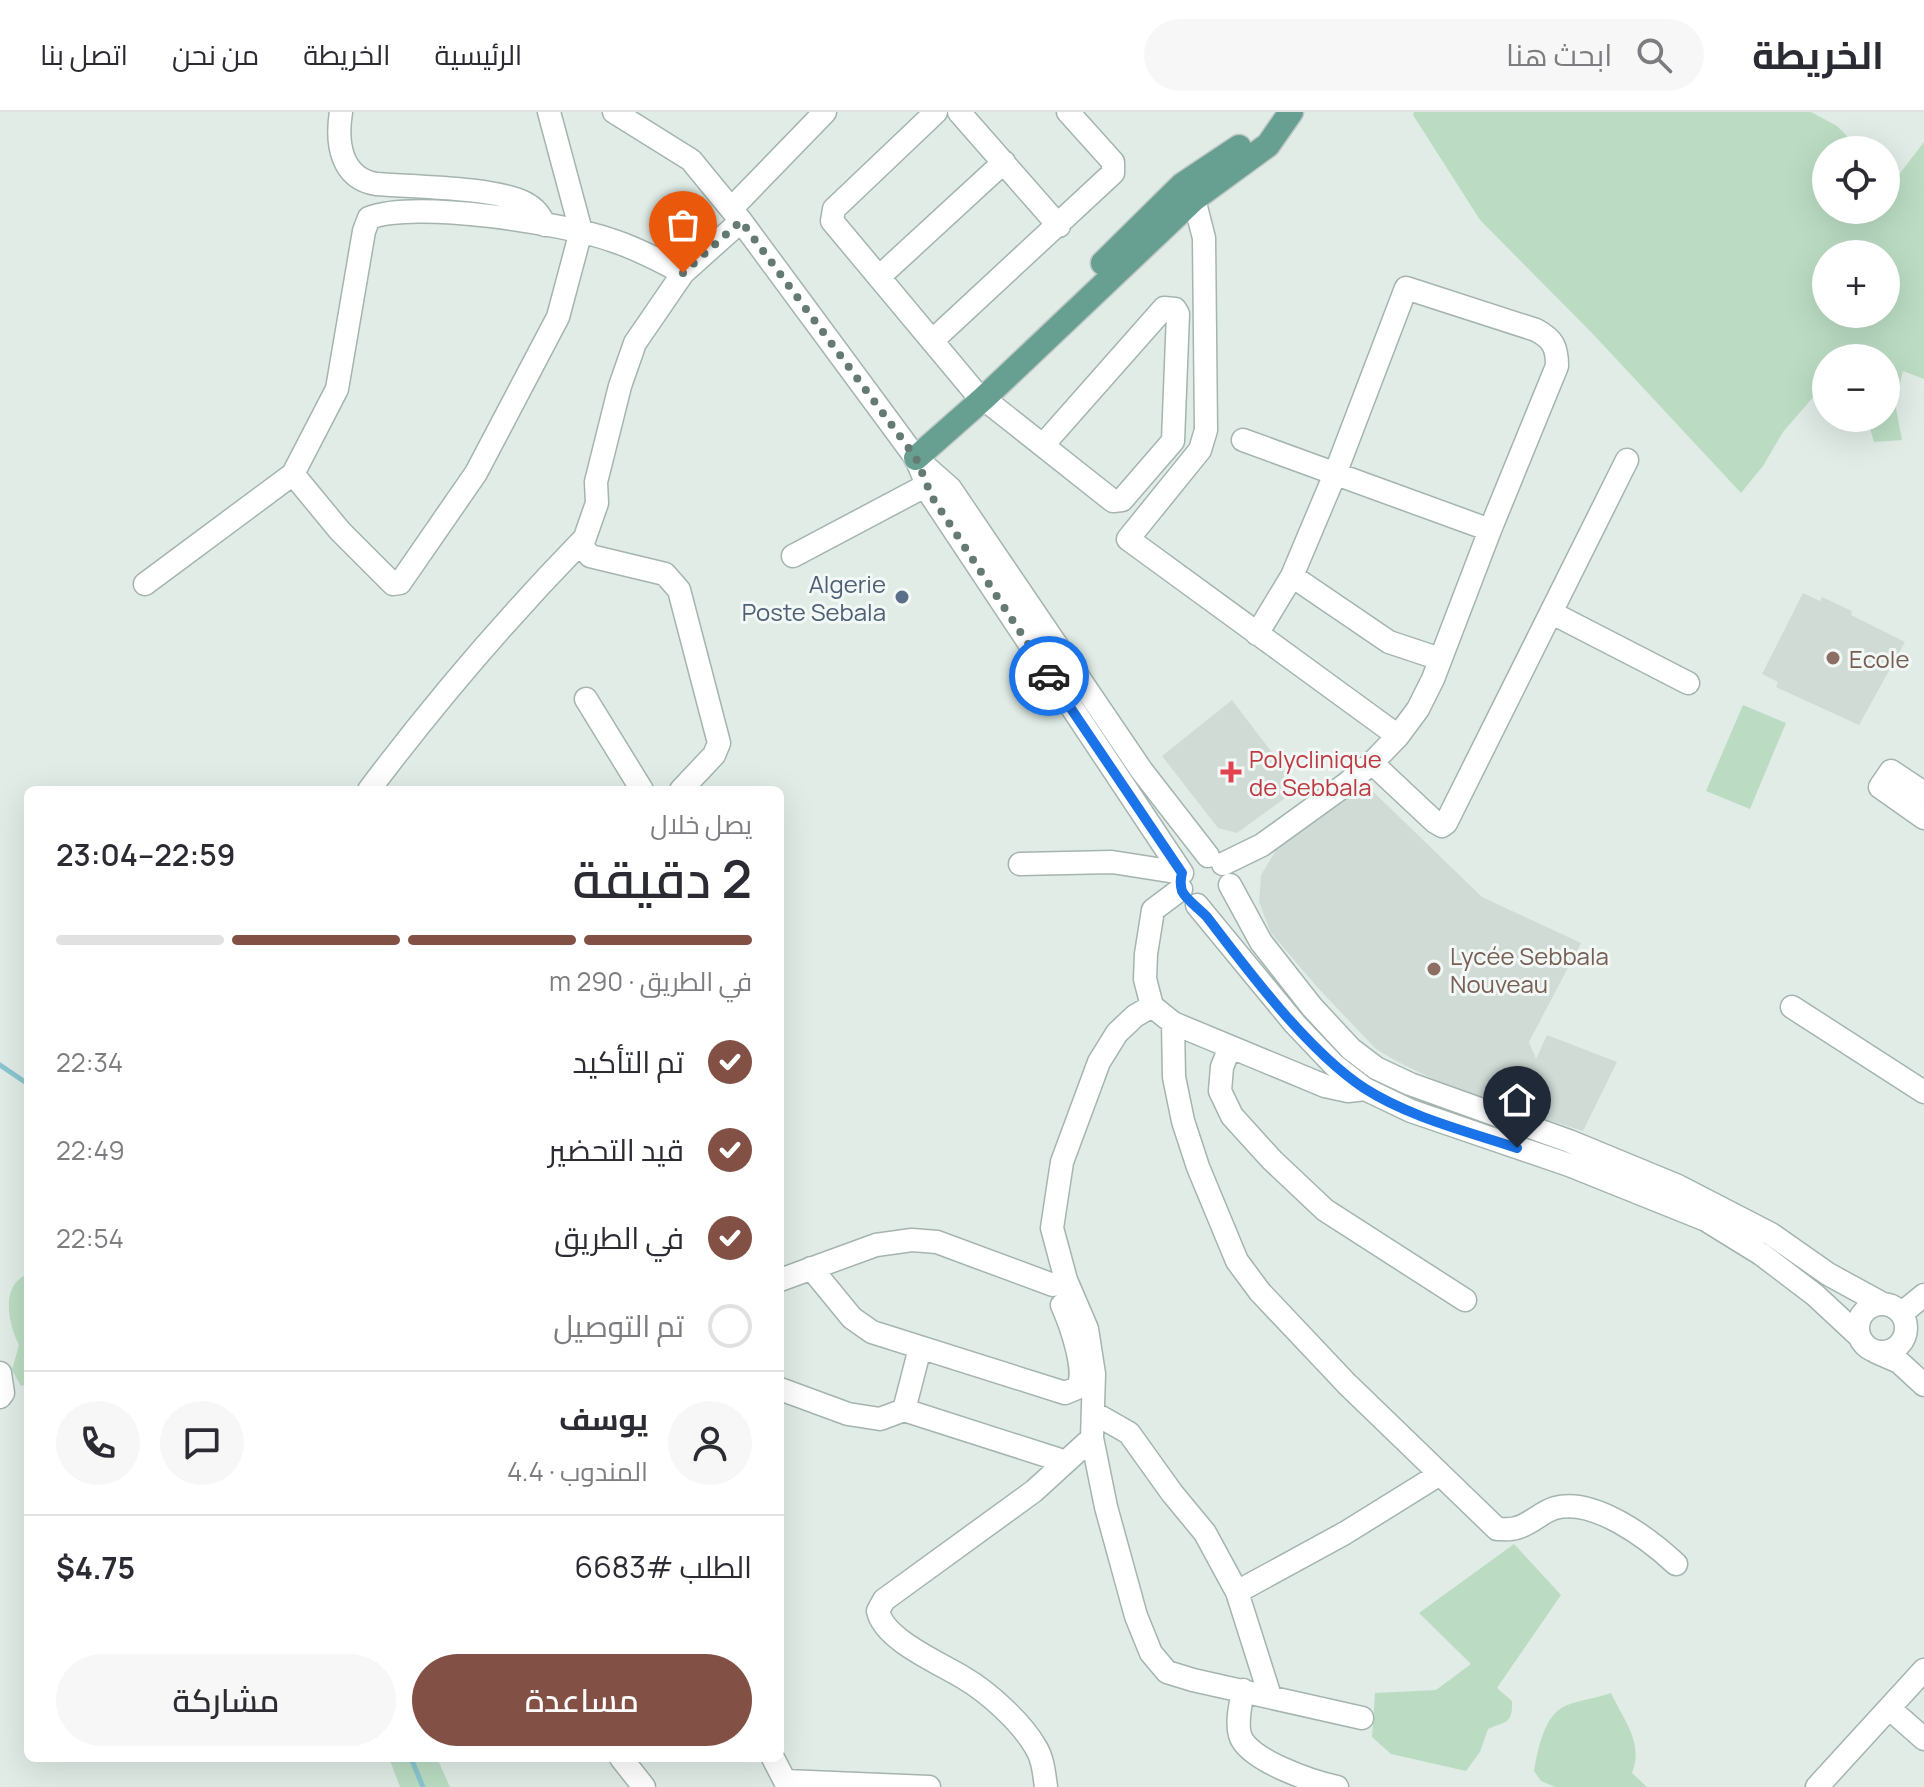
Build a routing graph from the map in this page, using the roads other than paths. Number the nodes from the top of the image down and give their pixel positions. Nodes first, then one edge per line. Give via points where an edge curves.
1 (341, 112) edge
2 (549, 112) edge
3 (614, 112) edge
4 (825, 112) edge
5 (936, 112) edge
6 (959, 112) edge
7 (1068, 112) edge
8 (1274, 112) edge
9 (1291, 112) edge
10 (1004, 162) junction
11 (1190, 191) junction
12 (736, 215) junction
13 (545, 225) junction
14 (1059, 226) junction
15 (581, 231) junction
16 (683, 273) junction
17 (879, 277) junction
18 (932, 341) junction
19 (979, 394) junction
20 (1243, 440) dead end
21 (1043, 445) junction
22 (912, 453) junction
23 (1627, 460) dead end
24 (293, 474) junction
25 (1335, 474) junction
26 (927, 485) junction
27 (1490, 530) junction
28 (583, 540) junction
29 (793, 556) dead end
30 (1292, 576) junction
31 (145, 584) dead end
32 (1552, 613) junction
33 (1257, 634) junction
34 (1440, 659) junction
35 (1688, 683) dead end
36 (586, 699) dead end
37 (1398, 736) junction
38 (1372, 763) junction
39 (372, 786) edge
40 (640, 786) edge
41 (685, 786) edge
42 (1924, 793) edge
43 (1924, 818) edge
44 (1020, 864) dead end
45 (1220, 868) junction
46 (1182, 881) junction
47 (1197, 905) junction
48 (1152, 1006) junction
49 (1792, 1007) dead end
50 (1173, 1023) junction
51 (1230, 1047) junction
52 (1365, 1089) junction
53 (1924, 1092) edge
54 (811, 1268) junction
55 (784, 1278) edge
56 (1060, 1283) junction
57 (1924, 1295) edge
58 (1465, 1300) dead end
59 (1904, 1320) edge
60 (1858, 1335) junction
61 (920, 1348) junction
62 (1924, 1348) edge
63 (1876, 1352) junction
64 (0, 1373) edge
65 (1924, 1385) edge
66 (784, 1390) edge
67 (0, 1397) edge
68 (904, 1410) junction
69 (1094, 1413) junction
70 (1092, 1438) junction
71 (1057, 1459) dead end
72 (1440, 1474) junction
73 (1676, 1564) dead end
74 (1237, 1592) junction
75 (1924, 1670) edge
76 (1243, 1690) junction
77 (1270, 1696) junction
78 (1890, 1709) junction
79 (1362, 1718) dead end
80 (1924, 1739) edge
81 (624, 1762) edge
82 (775, 1762) edge
83 (787, 1784) edge
84 (644, 1787) edge
85 (929, 1787) edge
86 (1046, 1787) edge
87 (1337, 1787) edge
88 (1817, 1787) edge

1 - 13 street via 344,162 360,180 512,199 535,210
2 - 15 street
3 - 12 street via 691,160
4 - 12 street
5 - 17 street via 831,214
6 - 10 street
7 - 14 street via 1114,168
8 - 11 main road via 1258,134
9 - 11 main road via 1268,145
10 - 14 street
10 - 17 street
11 - 19 main road
11 - 33 street via 1204,238 1206,430 1200,450 1128,539
12 - 16 street
12 - 22 street
13 - 15 street
13 - 24 street via 429,211 369,218 337,389
14 - 18 street
15 - 16 street via 633,248
15 - 24 street via 558,317 476,473 400,583 393,584 340,531
16 - 28 street via 635,343 596,482 597,503
17 - 18 street
18 - 19 street
19 - 21 street
19 - 22 main road
20 - 25 street
21 - 21 street via 1113,501 1122,500 1173,441 1175,309 1164,308
22 - 26 street
22 - 45 street via 950,488 1142,771
23 - 32 street
24 - 31 street
25 - 27 street
25 - 27 street via 1406,288 1536,330 1550,338 1557,366
25 - 30 street
26 - 29 street
26 - 46 street
27 - 34 street
28 - 39 street via 426,714
28 - 41 street via 590,556 655,570 679,590 719,743
30 - 33 street
30 - 34 street via 1389,642
32 - 35 street
32 - 38 street via 1446,823 1435,822
33 - 37 street
34 - 37 street via 1418,709
36 - 40 street
37 - 38 street
38 - 45 street via 1262,845
42 - 43 street via 1891,771 1880,787
44 - 46 street via 1120,863
45 - 46 street via 1192,860
45 - 47 street via 1227,895 1219,903
45 - 59 street via 1261,942 1312,1007 1376,1068 1678,1186 1771,1234
46 - 47 street via 1187,899
46 - 48 street via 1150,917 1145,979
47 - 52 street via 1295,1024
48 - 50 street
48 - 56 street via 1117,1033 1099,1062 1062,1162 1052,1228
49 - 53 street
50 - 51 street
50 - 72 street via 1174,1077 1183,1121 1237,1261 1347,1384
51 - 52 street via 1325,1086
51 - 58 street via 1220,1091 1232,1116 1272,1160 1325,1210
52 - 60 street via 1411,1111 1569,1165 1706,1220 1761,1254
54 - 55 street
54 - 56 street via 876,1245 912,1240 937,1242
54 - 61 street via 863,1327
56 - 61 street via 1081,1372 1080,1383 1071,1392
56 - 69 street via 1087,1329
57 - 59 street
59 - 60 street via 1867,1308 1858,1320
59 - 62 street
59 - 63 street via 1895,1348
60 - 63 street
61 - 68 street
63 - 65 street via 1899,1362
64 - 67 street
66 - 68 street via 848,1414 880,1419
68 - 71 street
69 - 70 street
69 - 74 street via 1129,1433 1205,1533
70 - 76 street via 1106,1507 1151,1653 1167,1672
70 - 86 street via 1034,1491 884,1600 878,1611 902,1641 981,1689 1024,1730 1036,1746
72 - 73 street via 1497,1529 1516,1528 1553,1508 1573,1506 1597,1511 1652,1542
72 - 74 street
74 - 77 street
75 - 78 street
76 - 77 street
76 - 87 street via 1238,1729 1247,1748 1303,1778
77 - 79 street
78 - 80 street
78 - 88 street
81 - 84 street
82 - 83 street
83 - 85 street

